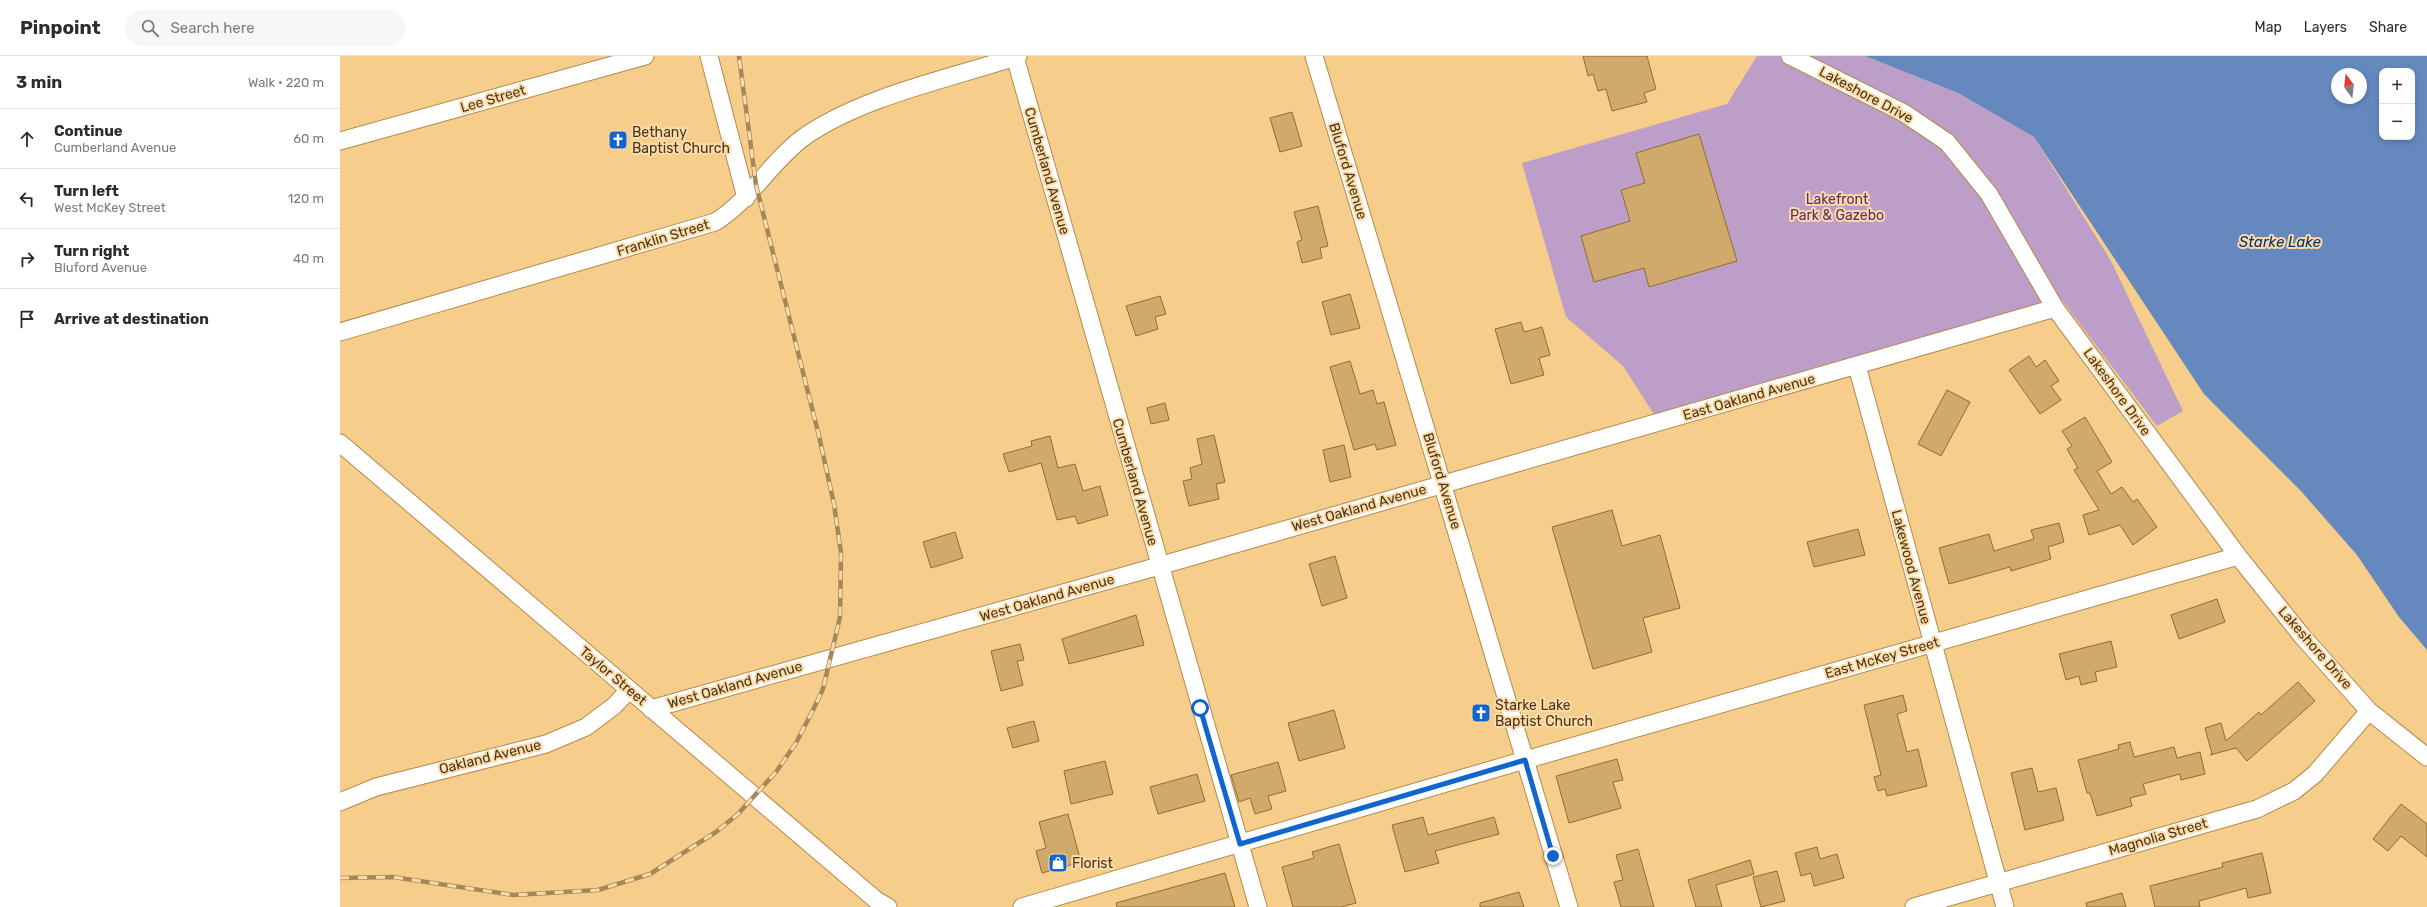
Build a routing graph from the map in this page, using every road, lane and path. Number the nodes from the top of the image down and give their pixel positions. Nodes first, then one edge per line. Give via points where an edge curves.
1 (645, 56) edge
2 (709, 56) edge
3 (1314, 56) edge
4 (1790, 56) edge
5 (1017, 57) edge
6 (340, 142) edge
7 (746, 198) junction
8 (2054, 308) junction
9 (340, 332) edge
10 (1857, 366) junction
11 (340, 443) edge
12 (1443, 484) junction
13 (2238, 556) junction
14 (1159, 566) junction
15 (1932, 644) junction
16 (629, 690) junction
17 (651, 709) junction
18 (2369, 711) junction
19 (2427, 757) edge
20 (1525, 760) junction
21 (340, 802) edge
22 (1240, 844) junction
23 (1999, 883) junction
24 (888, 907) edge
25 (1022, 907) edge
26 (1258, 907) edge
27 (1569, 907) edge
28 (1914, 907) edge
29 (2006, 907) edge

1 - 6 street, Lee Street
2 - 7 street
3 - 12 street, Bluford Avenue
4 - 8 street, Lakeshore Drive via 1904,113 1947,142 1989,194
5 - 7 street, Franklin Street via 853,109 822,126 781,156
5 - 14 street, Cumberland Avenue
7 - 9 street, Franklin Street via 715,222 692,230
8 - 10 street, East Oakland Avenue
8 - 13 street, Lakeshore Drive
10 - 12 street, East Oakland Avenue
10 - 15 street, Lakewood Avenue
11 - 16 street, Taylor Street
12 - 14 street, West Oakland Avenue
12 - 20 street, Bluford Avenue
13 - 15 street, East McKey Street
13 - 18 street, Lakeshore Drive via 2302,636
14 - 17 street, West Oakland Avenue
14 - 22 street, Cumberland Avenue
15 - 20 street, East McKey Street
15 - 23 street, Lakewood Avenue
16 - 17 street, Taylor Street
16 - 21 street, Oakland Avenue via 614,706 586,727 546,744 376,787
17 - 24 street, Taylor Street via 876,900
18 - 19 street, Lakeshore Drive
18 - 23 street, Magnolia Street via 2315,774 2294,791 2257,809
20 - 22 street, East McKey Street
20 - 27 street, Bluford Avenue
22 - 25 street, East McKey Street
22 - 26 street, Cumberland Avenue
23 - 28 street, Magnolia Street
23 - 29 street, Lakewood Avenue

